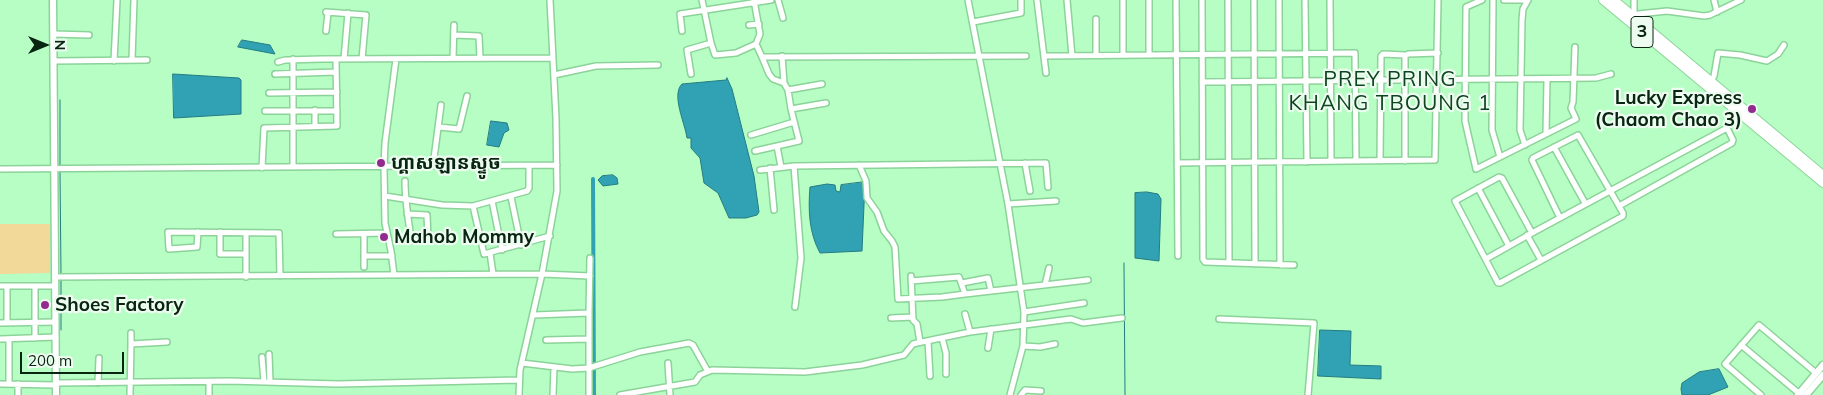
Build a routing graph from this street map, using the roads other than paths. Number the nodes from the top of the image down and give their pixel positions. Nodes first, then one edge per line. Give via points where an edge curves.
1 (54, 0) edge
2 (117, 0) edge
3 (134, 0) edge
4 (550, 0) edge
5 (702, 0) edge
6 (720, 0) edge
7 (771, 0) edge
8 (778, 0) edge
9 (968, 0) edge
10 (1021, 0) edge
11 (1037, 0) edge
12 (1068, 0) edge
13 (1123, 0) edge
14 (1149, 0) edge
15 (1176, 0) edge
16 (1202, 0) edge
17 (1228, 0) edge
18 (1254, 0) edge
19 (1279, 0) edge
20 (1305, 0) edge
21 (1330, 0) edge
22 (1438, 0) edge
23 (1482, 0) edge
24 (1493, 0) edge
25 (1504, 0) edge
26 (1528, 0) edge
27 (1603, 0) edge
28 (1614, 0) edge
29 (1634, 0) edge
30 (1714, 0) edge
31 (1741, 0) edge
32 (755, 2) edge
33 (721, 8) junction
34 (704, 10) junction
35 (1717, 12) junction
36 (348, 13) junction
37 (1634, 14) junction
38 (783, 18) dead end
39 (1096, 19) dead end
40 (973, 22) junction
41 (759, 24) junction
42 (454, 25) dead end
43 (749, 25) dead end
44 (326, 31) dead end
45 (682, 31) dead end
46 (54, 34) junction
47 (89, 35) dead end
48 (454, 35) junction
49 (711, 43) junction
50 (756, 44) junction
51 (1784, 45) dead end
52 (1575, 47) dead end
53 (1331, 53) junction
54 (1438, 53) junction
55 (1176, 54) junction
56 (1202, 54) junction
57 (1227, 54) junction
58 (1254, 54) junction
59 (1280, 54) junction
60 (1306, 54) junction
61 (979, 55) junction
62 (1123, 55) junction
63 (1149, 55) junction
64 (1405, 55) junction
65 (762, 56) junction
66 (782, 56) junction
67 (1026, 56) dead end
68 (1044, 56) junction
69 (1072, 56) junction
70 (1096, 56) junction
71 (452, 58) junction
72 (480, 58) junction
73 (553, 58) junction
74 (292, 59) junction
75 (336, 59) junction
76 (344, 59) junction
77 (362, 59) junction
78 (396, 59) junction
79 (132, 60) junction
80 (147, 60) dead end
81 (54, 61) junction
82 (114, 61) junction
83 (278, 62) dead end
84 (658, 65) dead end
85 (336, 72) junction
86 (292, 73) junction
87 (1046, 73) dead end
88 (275, 74) dead end
89 (691, 74) dead end
90 (1611, 74) dead end
91 (554, 75) junction
92 (1492, 79) junction
93 (1521, 79) junction
94 (1547, 79) junction
95 (1574, 79) junction
96 (1381, 80) junction
97 (1405, 80) junction
98 (1437, 80) junction
99 (1465, 80) junction
100 (1280, 81) junction
101 (1306, 81) junction
102 (1331, 81) junction
103 (1356, 81) junction
104 (1202, 82) junction
105 (1228, 82) junction
106 (1254, 82) junction
107 (1710, 82) junction
108 (784, 83) junction
109 (822, 84) dead end
110 (788, 90) junction
111 (337, 92) junction
112 (269, 93) dead end
113 (293, 93) junction
114 (467, 96) dead end
115 (826, 103) dead end
116 (441, 105) dead end
117 (791, 109) junction
118 (293, 110) junction
119 (315, 110) junction
120 (266, 111) dead end
121 (337, 111) junction
122 (1739, 114) junction
123 (794, 122) junction
124 (315, 126) junction
125 (293, 127) junction
126 (439, 128) junction
127 (1727, 128) junction
128 (1546, 134) junction
129 (751, 135) dead end
130 (1524, 145) junction
131 (777, 146) junction
132 (1554, 147) junction
133 (755, 151) dead end
134 (1500, 157) junction
135 (1331, 161) junction
136 (1356, 161) junction
137 (1380, 161) junction
138 (1405, 161) junction
139 (1203, 162) junction
140 (1228, 162) junction
141 (1255, 162) junction
142 (1280, 162) junction
143 (1307, 162) junction
144 (1025, 163) junction
145 (1178, 163) junction
146 (1000, 164) junction
147 (557, 165) junction
148 (859, 165) junction
149 (433, 166) junction
150 (529, 166) junction
151 (794, 166) junction
152 (293, 167) junction
153 (384, 167) junction
154 (780, 167) junction
155 (262, 168) junction
156 (770, 168) junction
157 (0, 169) edge
158 (56, 169) junction
159 (760, 170) dead end
160 (1811, 170) junction
161 (1823, 175) edge
162 (406, 181) dead end
163 (1823, 183) edge
164 (1048, 187) dead end
165 (1478, 188) junction
166 (1030, 191) dead end
167 (1610, 191) junction
168 (385, 196) junction
169 (511, 197) junction
170 (405, 199) junction
171 (1056, 201) dead end
172 (492, 202) junction
173 (1586, 203) junction
174 (1008, 204) junction
175 (473, 206) junction
176 (1619, 206) junction
177 (774, 210) dead end
178 (407, 214) junction
179 (1560, 218) junction
180 (198, 232) junction
181 (220, 232) junction
182 (246, 233) junction
183 (387, 233) junction
184 (336, 234) dead end
185 (364, 234) junction
186 (1529, 234) junction
187 (550, 236) junction
188 (521, 245) junction
189 (1509, 246) junction
190 (502, 250) junction
191 (246, 254) junction
192 (487, 254) junction
193 (364, 256) junction
194 (392, 256) junction
195 (476, 256) dead end
196 (1178, 256) dead end
197 (590, 258) dead end
198 (1486, 259) junction
199 (1541, 260) junction
200 (1229, 263) junction
201 (1255, 264) junction
202 (1280, 265) junction
203 (1294, 265) dead end
204 (364, 267) dead end
205 (1049, 268) dead end
206 (493, 274) junction
207 (542, 274) junction
208 (394, 275) junction
209 (280, 276) junction
210 (590, 276) junction
211 (57, 277) junction
212 (246, 277) junction
213 (1088, 280) dead end
214 (962, 283) junction
215 (1045, 285) junction
216 (0, 286) edge
217 (7, 286) junction
218 (35, 286) junction
219 (56, 286) junction
220 (1021, 288) junction
221 (992, 292) junction
222 (965, 294) junction
223 (912, 299) junction
224 (1084, 303) dead end
225 (795, 306) dead end
226 (1024, 312) junction
227 (589, 313) junction
228 (965, 314) dead end
229 (534, 315) junction
230 (913, 317) junction
231 (891, 318) dead end
232 (1122, 318) dead end
233 (1219, 319) dead end
234 (56, 322) junction
235 (0, 323) edge
236 (7, 323) junction
237 (35, 323) junction
238 (1024, 325) junction
239 (991, 330) junction
240 (970, 332) junction
241 (131, 333) dead end
242 (56, 337) junction
243 (35, 338) junction
244 (942, 338) junction
245 (0, 339) edge
246 (9, 339) junction
247 (546, 340) dead end
248 (589, 340) junction
249 (928, 340) junction
250 (167, 342) dead end
251 (920, 342) junction
252 (131, 344) junction
253 (1055, 344) dead end
254 (1741, 345) junction
255 (1023, 346) junction
256 (988, 348) dead end
257 (269, 354) dead end
258 (262, 357) dead end
259 (99, 358) dead end
260 (522, 363) junction
261 (668, 363) dead end
262 (1823, 365) edge
263 (592, 367) junction
264 (554, 368) junction
265 (707, 370) junction
266 (946, 374) dead end
267 (1820, 374) edge
268 (930, 376) dead end
269 (519, 380) junction
270 (130, 382) junction
271 (209, 382) junction
272 (267, 382) junction
273 (98, 383) junction
274 (0, 384) edge
275 (9, 384) junction
276 (18, 384) junction
277 (56, 384) junction
278 (670, 387) junction
279 (1041, 391) dead end
280 (633, 394) edge
281 (18, 395) edge
282 (56, 395) edge
283 (130, 395) edge
284 (209, 395) edge
285 (519, 395) edge
286 (553, 395) edge
287 (589, 395) edge
288 (620, 395) edge
289 (670, 395) edge
290 (1010, 395) edge
291 (1021, 395) edge
292 (1308, 395) edge
293 (1761, 395) edge
294 (1802, 395) edge

1 - 46 main road
2 - 82 street
3 - 79 street
4 - 73 street
5 - 34 street
6 - 33 street
7 - 32 street
8 - 38 street
9 - 40 street
10 - 40 street via 1021,14
11 - 68 street
12 - 69 street
13 - 62 street
14 - 63 street
15 - 55 street
16 - 56 street
17 - 57 street
18 - 58 street
19 - 59 street
20 - 60 street
21 - 53 street
22 - 54 street
23 - 99 street via 1466,7
24 - 92 street
25 - 26 street
26 - 93 street via 1522,14
27 - 122 highway, 3
28 - 37 highway, 3
29 - 37 street
30 - 35 street
31 - 35 street
32 - 33 street
32 - 41 street
33 - 34 street
34 - 45 street via 680,14
34 - 49 street
35 - 37 street via 1704,16 1667,11
36 - 44 street via 327,13
36 - 76 street
36 - 77 street via 366,15
37 - 107 highway, 3
39 - 70 street
40 - 61 street
41 - 43 street
41 - 50 street
42 - 48 street
46 - 47 street
46 - 81 main road
48 - 71 street
48 - 72 street via 479,36
49 - 50 street via 715,55 736,53
49 - 89 street via 687,50
50 - 65 street
51 - 107 street via 1767,61 1718,53
52 - 95 street
53 - 60 street
53 - 102 street
53 - 103 street via 1356,53
54 - 64 street
54 - 98 street
55 - 56 street
55 - 63 street
55 - 145 street
56 - 57 street
56 - 104 street
57 - 58 street
57 - 105 street
58 - 59 street
58 - 106 street
59 - 60 street
59 - 100 street
60 - 101 street
61 - 66 street
61 - 67 street
61 - 146 street
62 - 63 street
62 - 70 street
64 - 96 street via 1382,54
64 - 97 street
65 - 66 street
65 - 108 street via 773,79
66 - 108 street
68 - 69 street
68 - 87 street
69 - 70 street
71 - 72 street
71 - 78 street
72 - 73 street
73 - 91 street
74 - 75 street
74 - 83 street
74 - 86 street
75 - 76 street
75 - 85 street
76 - 77 street
77 - 78 street
78 - 153 street
79 - 80 street
79 - 82 street
81 - 82 street
81 - 158 main road
84 - 91 street via 596,66
85 - 86 street
85 - 111 street
86 - 88 street
86 - 113 street
90 - 95 street
91 - 147 street
92 - 93 street
92 - 99 street
92 - 134 street via 1492,130
93 - 94 street
93 - 130 street via 1520,130
94 - 95 street
94 - 128 street
95 - 128 street via 1571,108 1576,119
96 - 97 street
96 - 103 street
96 - 137 street
97 - 98 street
97 - 138 street
98 - 99 street
98 - 138 street via 1435,160
99 - 134 street via 1465,121 1476,169
100 - 101 street
100 - 106 street
100 - 142 street
101 - 102 street
101 - 143 street
102 - 103 street
102 - 135 street
103 - 136 street
104 - 105 street
104 - 139 street
105 - 106 street
105 - 140 street
106 - 141 street
107 - 160 highway, 3
108 - 110 street
109 - 110 street
110 - 117 street
111 - 113 street
111 - 121 street
112 - 113 street
113 - 118 street
114 - 126 street via 459,130
115 - 117 street
116 - 126 street
117 - 123 street
118 - 119 street
118 - 120 street
118 - 125 street
119 - 121 street
119 - 124 street
121 - 124 street via 337,126
122 - 127 street
122 - 160 highway, 3
123 - 129 street
123 - 131 street via 798,141
124 - 125 street
125 - 152 street
125 - 155 street via 264,128
126 - 149 street
127 - 167 street
127 - 176 street via 1732,143
128 - 130 street
130 - 134 street
131 - 133 street
131 - 154 street
132 - 167 street via 1580,136
132 - 173 street
132 - 179 street via 1532,160
135 - 136 street
135 - 143 street
136 - 137 street
137 - 138 street
139 - 140 street
139 - 145 street
139 - 200 street via 1203,259 1205,262
140 - 141 street
140 - 200 street
141 - 142 street
141 - 201 street
142 - 143 street
142 - 202 street
144 - 146 street
144 - 164 street via 1046,163
144 - 166 street
145 - 196 street
146 - 148 street
146 - 174 street
147 - 150 street
147 - 187 street via 557,191
148 - 151 street
148 - 223 street via 866,181 867,198 894,247 898,299
149 - 150 street
149 - 153 street
150 - 169 street via 528,190
151 - 154 street
151 - 225 street via 801,258
152 - 153 street
152 - 155 street
153 - 168 street
154 - 156 street
155 - 158 street
156 - 159 street
156 - 177 street
157 - 158 street
158 - 211 main road
160 - 161 highway
160 - 163 highway, 3
162 - 170 street
165 - 186 street via 1502,178
165 - 189 street
165 - 198 street via 1455,201
167 - 173 street
167 - 176 street
168 - 170 street
168 - 183 street
169 - 172 street
169 - 188 street
170 - 175 street
170 - 178 street
171 - 174 street
172 - 175 street
172 - 190 street
173 - 179 street
174 - 220 street
175 - 192 street
176 - 199 street via 1623,216
178 - 178 street via 411,238 414,241 428,239 427,215
179 - 186 street
180 - 180 street via 198,247 169,249 168,232
180 - 181 street
181 - 182 street
181 - 191 street via 220,254
182 - 191 street
182 - 209 street via 279,233
183 - 185 street
183 - 194 street
184 - 185 street
185 - 193 street
186 - 189 street
186 - 199 street
187 - 188 street
187 - 207 street
188 - 190 street
189 - 198 street
190 - 192 street
191 - 212 street
192 - 195 street
192 - 206 street
193 - 194 street
193 - 204 street
194 - 208 street
197 - 210 street
198 - 199 street via 1499,284
200 - 201 street
201 - 202 street
202 - 203 street
205 - 215 street
206 - 207 street
206 - 208 street
207 - 210 street
207 - 229 street
208 - 209 street
209 - 212 street
210 - 227 street
211 - 212 street
211 - 219 main road
213 - 215 street
214 - 221 street via 988,278
214 - 222 street
214 - 223 street via 959,277 911,279
215 - 220 street
216 - 217 street
217 - 218 street
217 - 236 street
218 - 219 street
218 - 237 street
219 - 234 main road
220 - 221 street
220 - 226 street
221 - 222 street
222 - 223 street
223 - 230 street
224 - 226 street
226 - 238 street
227 - 229 street
227 - 248 street
228 - 240 street
229 - 260 street
230 - 231 street
230 - 251 street
232 - 238 street via 1083,322 1071,319
233 - 292 street via 1314,323
234 - 237 street
234 - 242 main road
235 - 236 street
236 - 237 street
237 - 243 street
238 - 239 street
238 - 255 street
239 - 240 street
239 - 256 street
240 - 244 street
241 - 252 street
242 - 243 street
242 - 277 main road
243 - 246 street
244 - 249 street
244 - 266 street
245 - 246 street
246 - 275 street
247 - 248 street
248 - 263 street
249 - 251 street
249 - 268 street
250 - 252 street
251 - 265 street via 913,344 904,355 862,365 808,372
252 - 270 street
253 - 255 street
254 - 267 street via 1759,325
254 - 293 street via 1725,364
254 - 294 street
255 - 290 street
257 - 272 street
258 - 272 street
259 - 273 street
260 - 264 street
260 - 269 street
261 - 278 street
262 - 267 main road
263 - 264 street
263 - 265 street via 640,352 689,343
263 - 287 street
264 - 286 street
265 - 278 street via 696,382
267 - 294 main road
269 - 272 street via 338,384
269 - 285 street
270 - 271 street
270 - 273 street
270 - 283 street
271 - 272 street
271 - 284 street
273 - 277 street
274 - 275 street
275 - 276 street
276 - 277 street
276 - 281 street
277 - 282 main road
278 - 280 street
278 - 289 street
279 - 291 street via 1025,390
280 - 288 street

